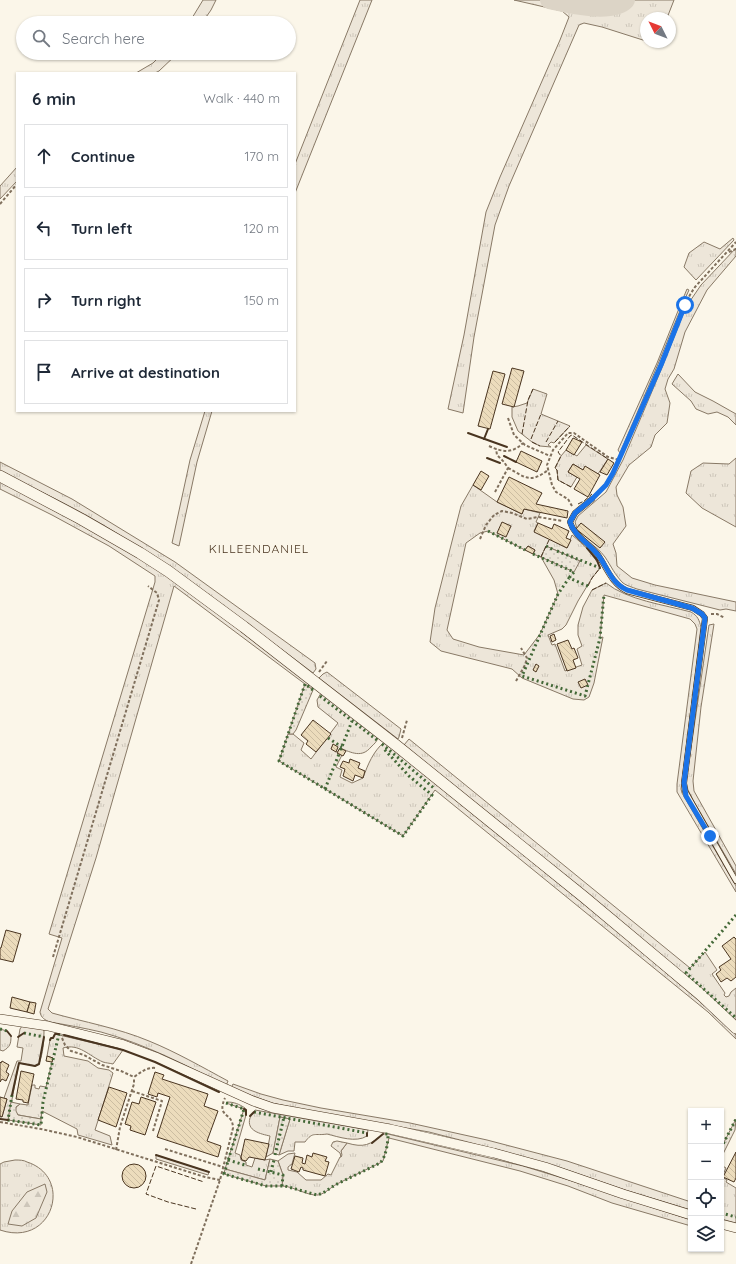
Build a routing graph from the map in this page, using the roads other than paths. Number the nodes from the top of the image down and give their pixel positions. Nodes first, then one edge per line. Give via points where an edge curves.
1 (0, 476) edge
2 (592, 499) road end
3 (736, 881) edge
4 (0, 1018) edge
5 (736, 1028) edge
6 (688, 1214) edge
7 (724, 1225) edge
8 (736, 1228) edge

1 - 5 street via 140,553 244,627 584,897 695,990
2 - 3 lane via 575,513 570,522 572,528 597,555 613,581 621,588 692,608 705,618 684,791
4 - 6 street via 63,1029 121,1044 273,1108 390,1129 494,1153
7 - 8 street

